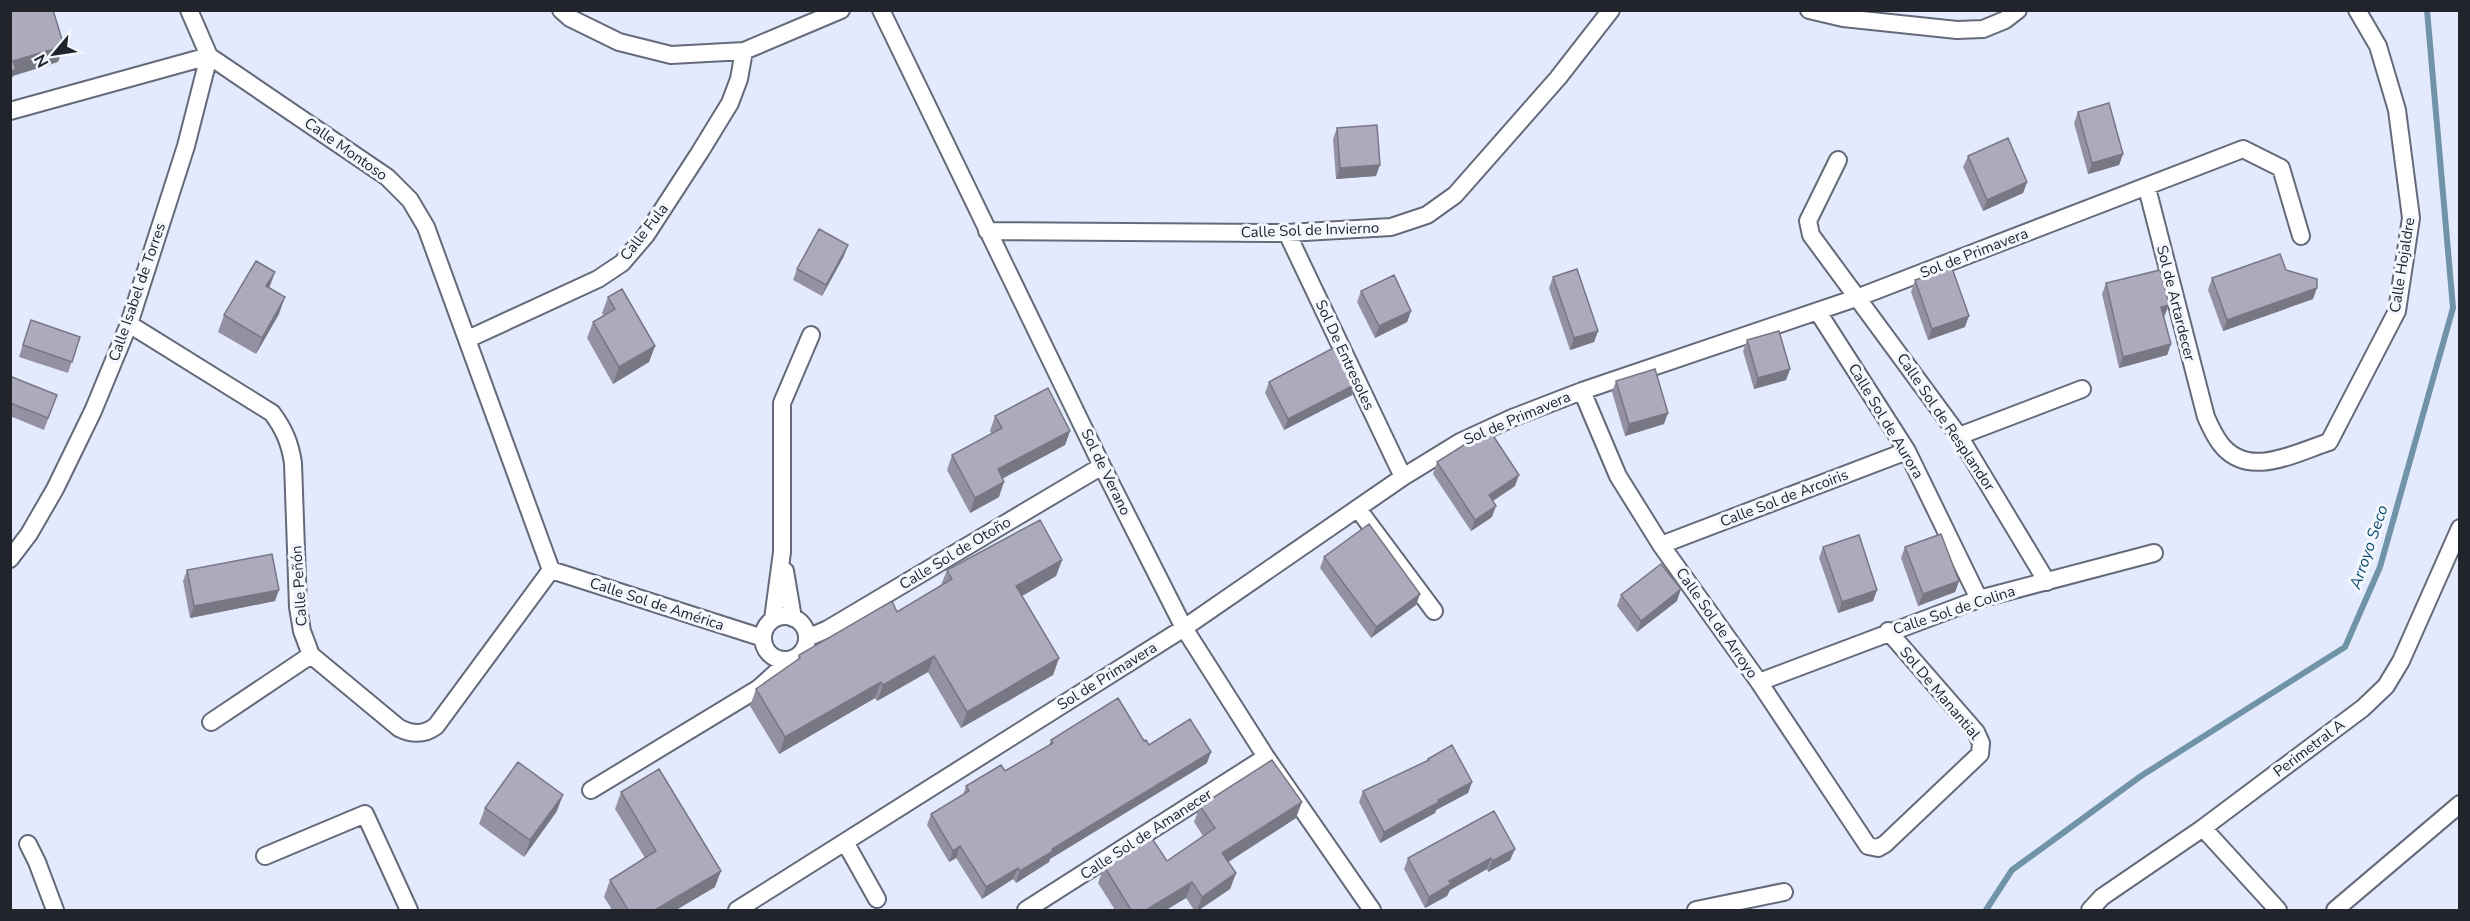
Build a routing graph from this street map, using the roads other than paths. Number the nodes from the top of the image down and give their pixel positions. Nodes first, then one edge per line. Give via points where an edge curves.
1 (189, 10) edge
2 (561, 10) edge
3 (841, 10) edge
4 (881, 10) edge
5 (1611, 10) edge
6 (1809, 10) edge
7 (2018, 10) edge
8 (2356, 10) edge
9 (744, 51) junction
10 (209, 56) junction
11 (10, 111) edge
12 (1838, 160) dead end
13 (2147, 188) junction
14 (987, 231) junction
15 (1287, 233) junction
16 (2301, 236) dead end
17 (1859, 297) junction
18 (1818, 312) junction
19 (129, 324) junction
20 (811, 335) dead end
21 (468, 339) junction
22 (2082, 389) dead end
23 (1582, 391) junction
24 (1959, 436) junction
25 (2329, 442) joint
26 (1907, 451) junction
27 (1102, 466) junction
28 (1403, 477) junction
29 (1358, 509) junction
30 (2460, 528) edge
31 (1661, 545) junction
32 (782, 552) junction
33 (2154, 553) dead end
34 (10, 560) edge
35 (551, 570) junction
36 (2047, 582) junction
37 (1979, 599) junction
38 (1434, 611) dead end
39 (793, 618) junction
40 (773, 619) junction
41 (1184, 628) junction
42 (1888, 631) junction
43 (763, 638) junction
44 (807, 638) junction
45 (311, 655) junction
46 (791, 659) junction
47 (1759, 682) junction
48 (211, 722) dead end
49 (1266, 757) junction
50 (591, 790) dead end
51 (2460, 804) edge
52 (2203, 828) junction
53 (845, 842) junction
54 (28, 844) dead end
55 (1868, 846) joint
56 (265, 855) dead end
57 (1784, 892) dead end
58 (877, 899) dead end
59 (1047, 905) edge
60 (742, 909) edge
61 (55, 910) edge
62 (409, 910) edge
63 (1026, 910) edge
64 (1372, 910) edge
65 (1696, 910) edge
66 (2090, 910) edge
67 (2278, 910) edge
68 (2335, 910) edge

1 - 10 street
2 - 9 street via 619,42 671,54
3 - 9 street
4 - 14 street, Sol de Verano
5 - 15 street, Calle Sol de Invierno via 1558,78 1455,195 1427,215 1390,227
6 - 7 street via 1843,18 1957,30 1983,29
8 - 25 street, Calle Hojaldre via 2378,46 2397,110 2411,218 2397,311
9 - 21 street, Calle Fula via 730,103 646,235 622,263 598,279
10 - 11 street
10 - 19 street, Calle Isabel de Torres via 186,147
10 - 21 street, Calle Montoso via 387,177 410,200 426,227
12 - 17 street, Calle Sol de Resplandor via 1808,228
13 - 16 street, Sol de Primavera via 2243,149 2281,168
13 - 17 street, Sol de Primavera
13 - 25 street, Sol de Artardecer via 2206,417 2220,444 2239,459 2263,464
14 - 15 street, Calle Sol de Invierno
14 - 27 street, Sol de Verano
15 - 28 street, Sol De Entresoles
17 - 18 street, Sol de Primavera
17 - 24 street, Calle Sol de Resplandor
18 - 23 street, Sol de Primavera
18 - 26 street, Calle Sol de Aurora
19 - 34 street, Calle Isabel de Torres via 55,489
19 - 45 street, Calle Peñón via 272,413 283,428 293,463 298,607
20 - 32 street via 782,403
21 - 35 street, Calle Montoso
22 - 24 street
23 - 28 street, Sol de Primavera via 1460,442
23 - 31 street, Calle Sol de Arroyo via 1618,476
24 - 36 street, Calle Sol de Resplandor
26 - 31 street, Calle Sol de Arcoiris
26 - 37 street, Calle Sol de Aurora
27 - 41 street, Sol de Verano
27 - 44 street, Calle Sol de Otoño
28 - 29 street, Sol de Primavera
29 - 38 street
29 - 41 street, Sol de Primavera
30 - 52 street, Perimetral A via 2402,661 2386,686 2363,708
31 - 47 street, Calle Sol de Arroyo
32 - 39 street
32 - 40 street
33 - 36 street, Calle Sol de Colina
35 - 43 street, Calle Sol de América
35 - 45 street via 436,726 422,733 399,728
36 - 37 street, Calle Sol de Colina
37 - 42 street, Calle Sol de Colina
39 - 40 street
39 - 44 street via 801,624
40 - 43 street
41 - 49 street, Sol de Verano
41 - 53 street, Sol de Primavera
42 - 47 street, Calle Sol de Colina
42 - 55 street, Sol De Manantial via 1976,732 1980,754 1886,844 1878,848
43 - 46 street via 772,657
44 - 46 street via 802,652
45 - 48 street
46 - 50 street via 759,688
47 - 55 street, Calle Sol de Arroyo
49 - 59 street, Calle Sol de Amanecer
49 - 64 street, Sol de Verano
51 - 68 street
52 - 66 street, Perimetral A via 2102,897
52 - 67 street
53 - 58 street
53 - 60 street, Sol de Primavera
54 - 61 street
56 - 62 street via 365,814
57 - 65 street
59 - 63 street, Calle Sol de Amanecer

